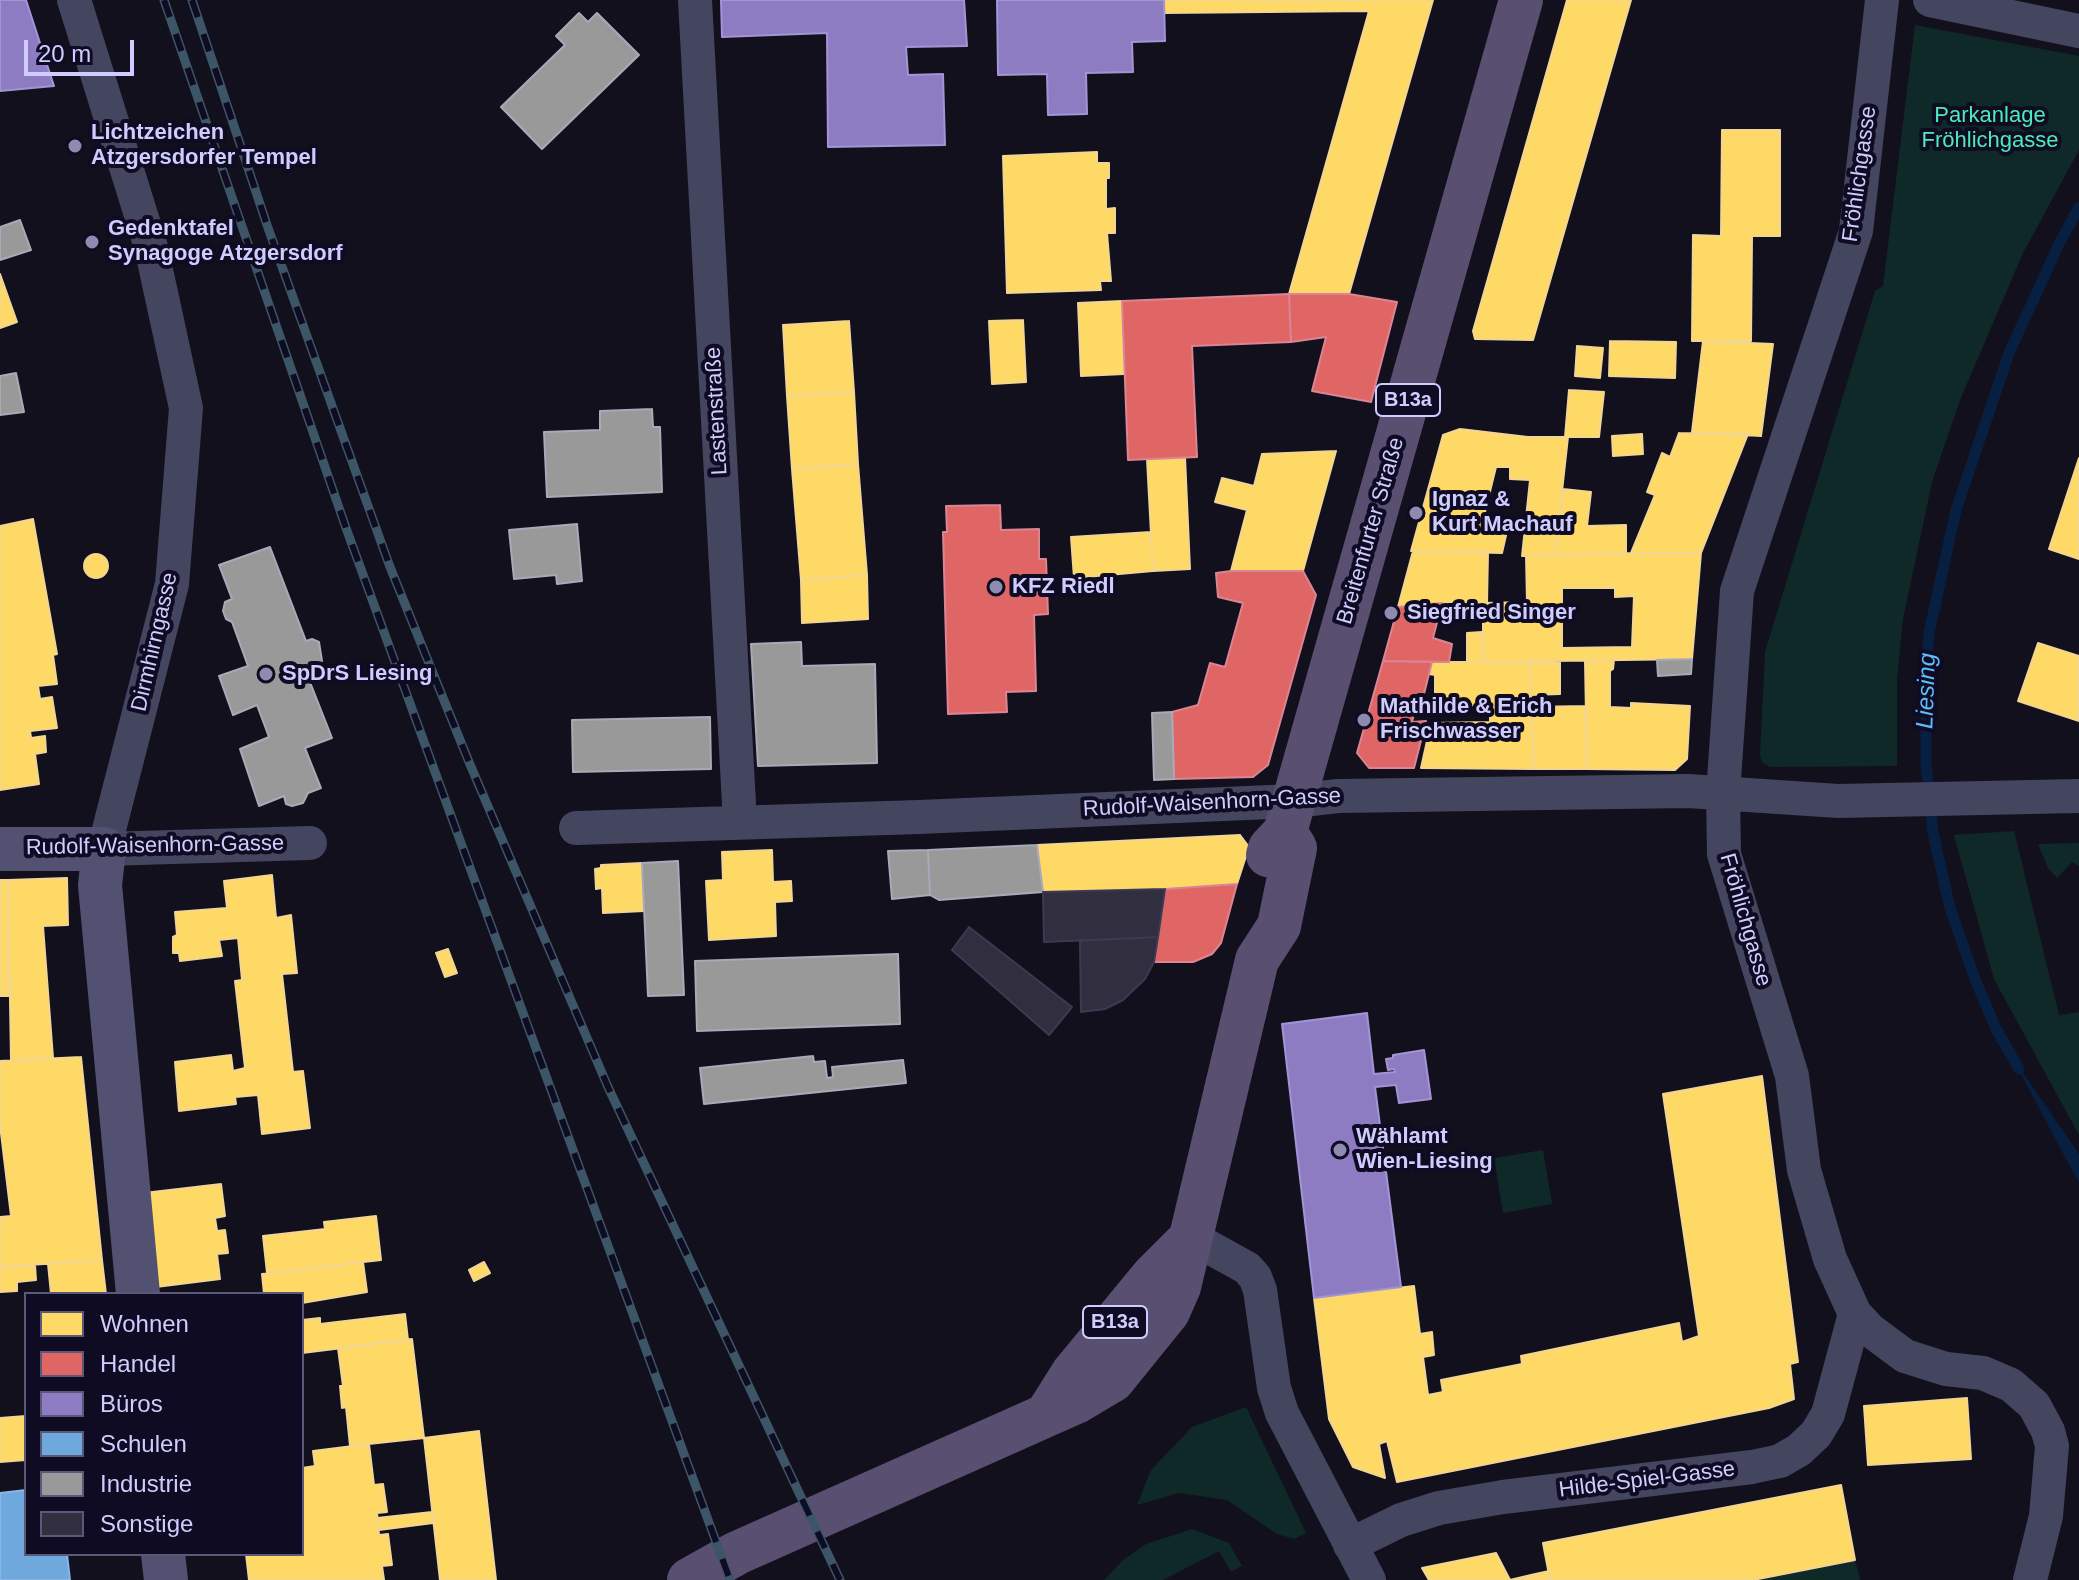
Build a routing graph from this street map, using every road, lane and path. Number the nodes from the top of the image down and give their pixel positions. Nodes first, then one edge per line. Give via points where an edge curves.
1 (74, 0) edge
2 (695, 0) edge
3 (1521, 0) edge
4 (1882, 0) edge
5 (1930, 0) edge
6 (2079, 31) edge
7 (1723, 794) junction
8 (2079, 796) edge
9 (1290, 816) junction
10 (740, 822) junction
11 (576, 828) dead end
12 (310, 843) dead end
13 (0, 849) edge
14 (104, 849) junction
15 (1191, 1237) junction
16 (138, 1292) edge
17 (1855, 1314) junction
18 (1350, 1545) junction
19 (163, 1556) edge
20 (166, 1580) edge
21 (689, 1580) edge
22 (1369, 1580) edge
23 (2030, 1580) edge

1 - 14 street, Dirmhirngasse via 151,247 186,408 172,584
2 - 10 street, Lastenstraße
3 - 9 main road, Breitenfurter Straße / B13a
4 - 7 street, Fröhlichgasse via 1856,231 1737,591
5 - 6 street
7 - 8 street, Rudolf-Waisenhorn-Gasse via 1848,800
7 - 9 street, Rudolf-Waisenhorn-Gasse via 1338,796
7 - 17 street, Fröhlichgasse via 1724,854 1792,1076 1809,1185 1830,1259
9 - 10 street, Rudolf-Waisenhorn-Gasse
9 - 15 main road, Breitenfurter Straße / B13a via 1295,848 1279,926 1257,960
10 - 11 street, Rudolf-Waisenhorn-Gasse
12 - 14 street, Rudolf-Waisenhorn-Gasse
13 - 14 street, Rudolf-Waisenhorn-Gasse
14 - 16 street, Dirmhirngasse via 100,885
15 - 18 street via 1255,1277 1282,1413
15 - 21 main road, B13a via 1073,1373 1048,1414 737,1553
17 - 18 street, Hilde-Spiel-Gasse via 1828,1414 1816,1434 1780,1461 1439,1508
17 - 23 street, Fröhlichgasse via 1905,1356 1998,1378 2034,1405 2052,1446 2046,1516
18 - 22 street
19 - 20 street

